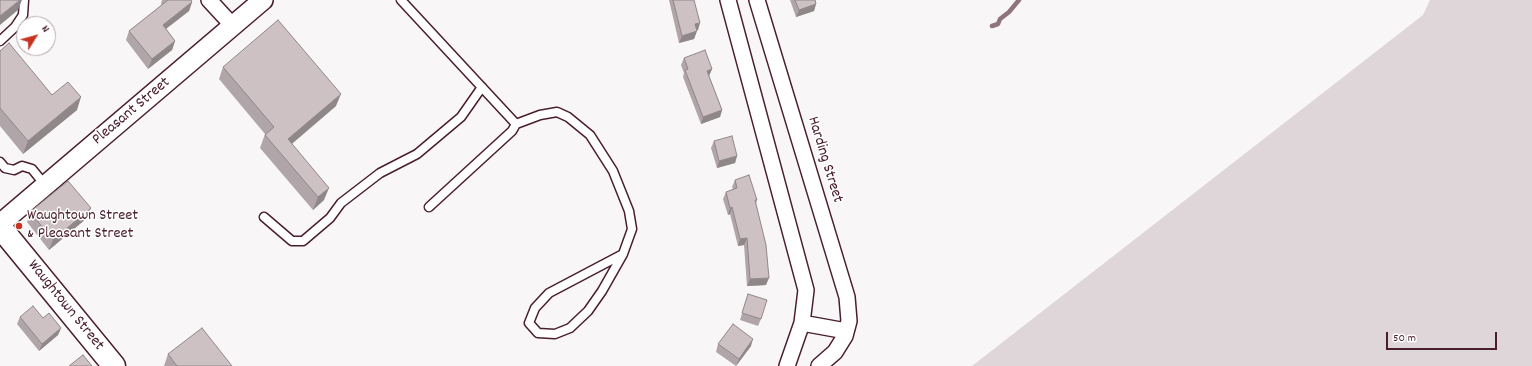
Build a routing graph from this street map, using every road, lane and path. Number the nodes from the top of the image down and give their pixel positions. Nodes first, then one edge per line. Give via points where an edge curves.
1 (24, 0) edge
2 (209, 0) edge
3 (263, 0) edge
4 (401, 0) edge
5 (728, 0) edge
6 (757, 0) edge
7 (233, 26) junction
8 (0, 41) edge
9 (482, 87) junction
10 (516, 124) junction
11 (0, 162) edge
12 (46, 185) junction
13 (429, 208) dead end
14 (264, 217) dead end
15 (0, 224) edge
16 (0, 227) edge
17 (623, 254) junction
18 (802, 323) junction
19 (846, 331) junction
20 (114, 366) edge
21 (787, 366) edge
22 (819, 366) edge

1 - 8 lane via 23,15
2 - 7 street
3 - 7 street, Pleasant Street
4 - 9 lane
5 - 18 street via 806,290
6 - 19 street, Harding Street via 847,298 849,321
7 - 12 street, Pleasant Street
9 - 10 lane
9 - 14 lane via 461,117 418,154 380,173 341,203 330,218 303,241 292,241
10 - 13 lane via 512,131
10 - 17 lane via 557,112 568,117 590,135 613,171 629,211 632,229
11 - 12 lane via 5,168 14,170 22,166 32,169
12 - 15 street, Pleasant Street
16 - 20 main road, Waughtown Street
17 - 17 lane via 549,293 535,308 529,323 538,333 555,334 570,328 588,311
18 - 19 street
18 - 21 street
19 - 22 street via 835,352

